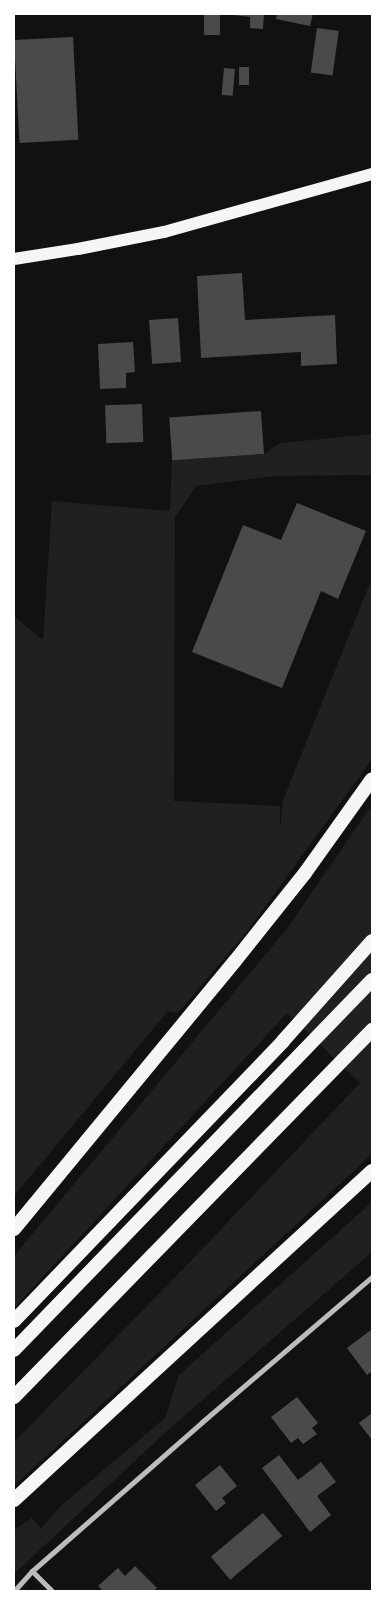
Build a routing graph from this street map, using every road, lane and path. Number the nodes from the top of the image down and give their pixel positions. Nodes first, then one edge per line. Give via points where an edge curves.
1 (372, 174) edge
2 (14, 259) edge
3 (372, 779) edge
4 (372, 941) edge
5 (372, 980) edge
6 (372, 1030) edge
7 (372, 1171) edge
8 (14, 1229) edge
9 (372, 1277) edge
10 (14, 1321) edge
11 (14, 1350) edge
12 (14, 1398) edge
13 (14, 1500) edge
14 (32, 1571) junction
15 (14, 1591) edge
16 (52, 1591) edge

1 - 2 main road via 164,232
3 - 8 highway via 305,873 235,961
4 - 10 highway via 283,1040
5 - 11 highway
6 - 12 highway
7 - 13 highway
9 - 14 street
14 - 15 street
14 - 16 street

